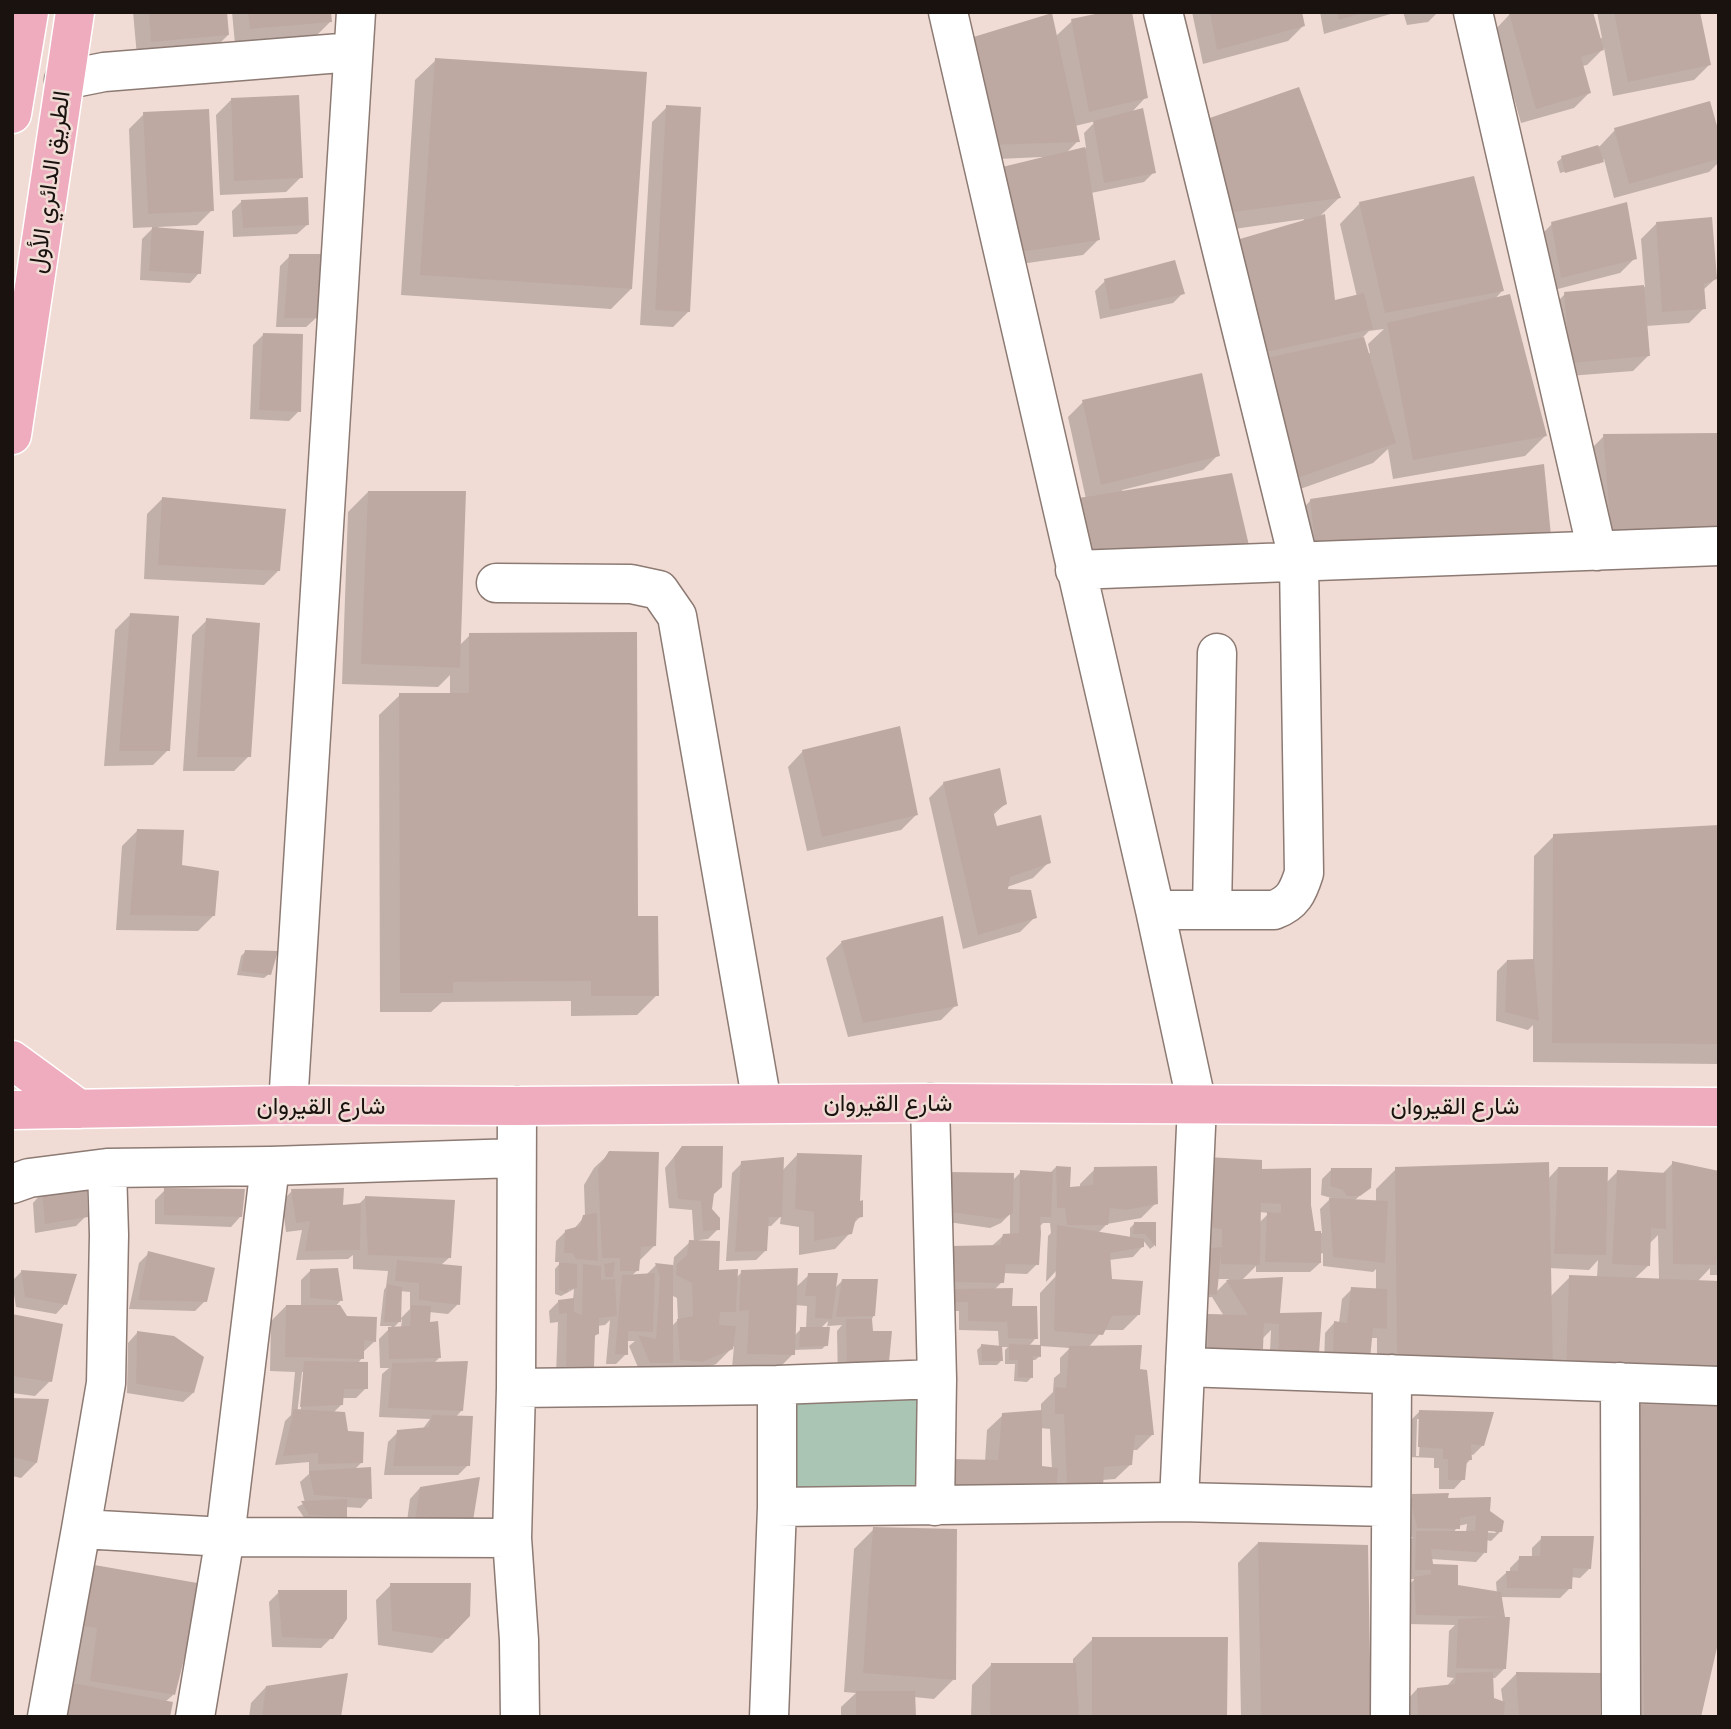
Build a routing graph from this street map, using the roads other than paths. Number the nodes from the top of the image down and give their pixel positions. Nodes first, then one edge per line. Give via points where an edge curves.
1 (29, 12) edge
2 (75, 12) edge
3 (948, 12) edge
4 (1163, 12) edge
5 (1473, 12) edge
6 (357, 13) edge
7 (353, 52) junction
8 (64, 79) junction
9 (12, 114) edge
10 (12, 436) edge
11 (1719, 546) edge
12 (1597, 551) junction
13 (1300, 562) junction
14 (1075, 570) junction
15 (496, 583) dead end
16 (1217, 653) dead end
17 (1155, 910) junction
18 (1212, 910) junction
19 (12, 1060) edge
20 (762, 1103) junction
21 (930, 1103) junction
22 (288, 1105) junction
23 (1197, 1105) junction
24 (517, 1106) junction
25 (1719, 1107) edge
26 (68, 1109) junction
27 (12, 1110) edge
28 (12, 1134) edge
29 (516, 1158) junction
30 (270, 1166) junction
31 (107, 1168) junction
32 (12, 1184) edge
33 (1185, 1367) junction
34 (1392, 1374) junction
35 (937, 1379) junction
36 (1620, 1382) junction
37 (777, 1385) junction
38 (1719, 1386) edge
39 (516, 1388) junction
40 (1179, 1502) junction
41 (935, 1506) junction
42 (777, 1507) junction
43 (1390, 1507) junction
44 (82, 1529) junction
45 (225, 1537) junction
46 (512, 1538) junction
47 (47, 1717) edge
48 (195, 1717) edge
49 (520, 1717) edge
50 (769, 1717) edge
51 (1390, 1717) edge
52 (1621, 1717) edge

1 - 9 main road, الطريق الدائري الأول
2 - 8 main road, الطريق الدائري الأول
3 - 14 street
4 - 13 street
5 - 12 street
6 - 7 street
7 - 8 street
7 - 22 street
8 - 10 main road, الطريق الدائري الأول
11 - 12 street
12 - 13 street
13 - 14 street
13 - 18 street via 1304,873 1287,905 1273,910
14 - 17 street
15 - 20 street via 631,584 659,590 677,616
16 - 18 street
17 - 18 street
17 - 23 street
19 - 26 main road
20 - 21 main road, شارع القيروان
20 - 24 main road, شارع القيروان
21 - 23 main road, شارع القيروان
21 - 35 street
22 - 24 main road, شارع القيروان
22 - 26 main road, شارع القيروان
23 - 25 main road, شارع القيروان
23 - 33 street
24 - 29 street
26 - 27 main road, شارع القيروان
26 - 28 main road
29 - 30 street
29 - 39 street
30 - 31 street
30 - 45 street
31 - 32 street
31 - 44 street via 106,1383
33 - 34 street
33 - 40 street
34 - 36 street
34 - 43 street
35 - 37 street
35 - 41 street
36 - 38 street
36 - 52 street
37 - 39 street
37 - 42 street
39 - 46 street
40 - 41 street
40 - 43 street
41 - 42 street
42 - 50 street
43 - 51 street
44 - 45 street
44 - 47 street
45 - 46 street
45 - 48 street
46 - 49 street

